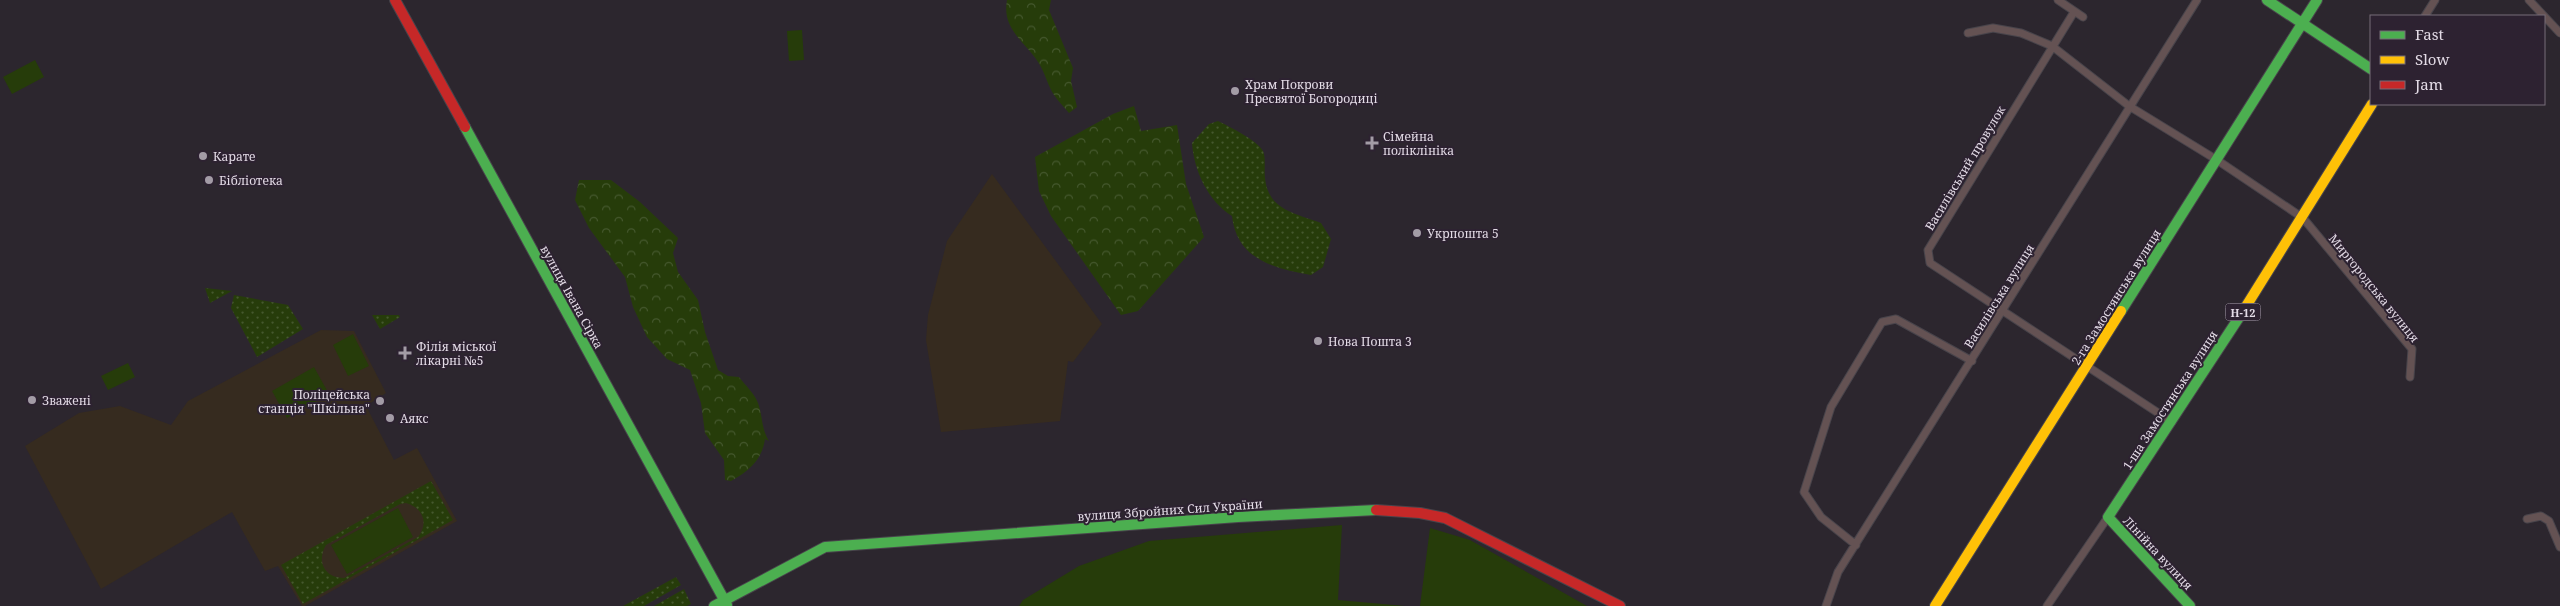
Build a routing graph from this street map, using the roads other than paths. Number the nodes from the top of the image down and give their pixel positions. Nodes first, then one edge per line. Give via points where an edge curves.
1 (395, 0) edge
2 (2058, 0) edge
3 (2197, 0) edge
4 (2267, 0) edge
5 (2316, 0) edge
6 (2435, 0) edge
7 (2529, 0) edge
8 (2074, 12) junction
9 (2426, 15) edge
10 (2543, 15) edge
11 (2083, 16) dead end
12 (2545, 17) edge
13 (2302, 23) junction
14 (1968, 33) dead end
15 (2560, 33) edge
16 (2052, 46) junction
17 (2370, 68) edge
18 (2371, 105) edge
19 (2129, 106) junction
20 (2217, 160) junction
21 (2303, 218) junction
22 (2003, 312) junction
23 (1972, 360) junction
24 (2086, 367) junction
25 (2410, 377) dead end
26 (2172, 422) junction
27 (2108, 517) junction
28 (2527, 519) dead end
29 (1856, 545) junction
30 (2560, 546) edge
31 (726, 603) edge
32 (714, 606) edge
33 (1620, 606) edge
34 (1826, 606) edge
35 (1935, 606) edge
36 (2047, 606) edge
37 (2190, 606) edge

1 - 31 street, вулиця Івана Сірка
2 - 8 street
3 - 19 street, Василівська вулиця
4 - 13 street
5 - 13 street, 2-га Замостянська вулиця
6 - 9 street
7 - 10 street
8 - 11 street
8 - 16 street, Василівський провулок
12 - 15 street
13 - 17 street
13 - 20 street, 2-га Замостянська вулиця
14 - 16 street, Миргородська вулиця via 1993,28 2021,33
16 - 19 street, Миргородська вулиця
16 - 22 street, Василівський провулок via 1928,250 1930,263
18 - 21 street, 1-ша Замостянська вулиця / Н-12
19 - 20 street, Миргородська вулиця
19 - 22 street, Василівська вулиця
20 - 21 street, Миргородська вулиця
20 - 24 street, 2-га Замостянська вулиця
21 - 25 street, Миргородська вулиця via 2412,349
21 - 26 street, 1-ша Замостянська вулиця / Н-12
22 - 23 street, Василівська вулиця
22 - 24 street, Василівський провулок
23 - 29 street, Василівська вулиця
23 - 29 street via 1896,319 1882,322 1831,407 1804,492 1821,517
24 - 26 street, Василівський провулок
24 - 35 street, 2-га Замостянська вулиця
26 - 27 street, 1-ша Замостянська вулиця / Н-12
27 - 36 street, 1-ша Замостянська вулиця
27 - 37 street, Лінійна вулиця
28 - 30 street via 2541,516 2549,521
29 - 34 street, Василівська вулиця via 1838,572
31 - 32 street, вулиця Збройних Сил України
31 - 33 street, вулиця Збройних Сил України via 825,548 1238,517 1376,510 1445,518

